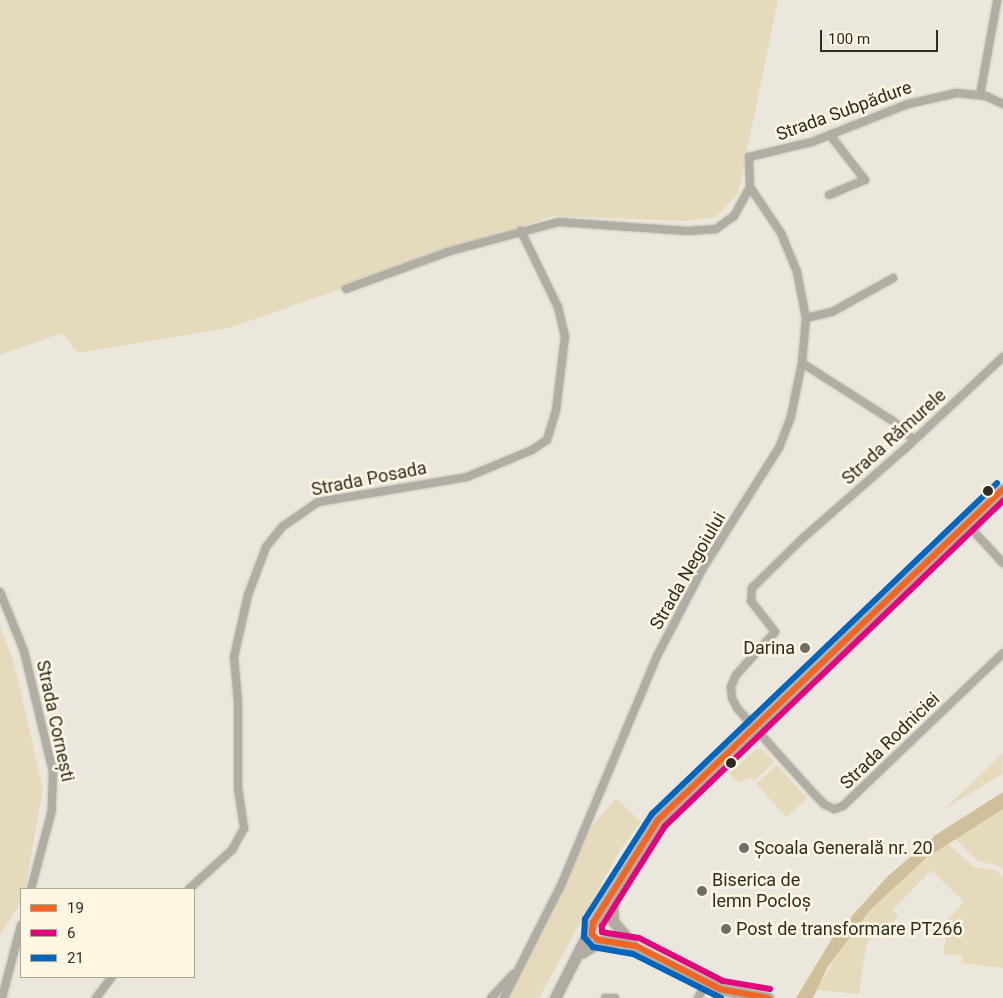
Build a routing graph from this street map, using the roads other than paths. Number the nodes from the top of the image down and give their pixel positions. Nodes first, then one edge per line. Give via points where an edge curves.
1 (997, 1) dead end
2 (980, 96) junction
3 (1003, 104) edge
4 (830, 135) junction
5 (750, 188) junction
6 (829, 195) dead end
7 (522, 231) junction
8 (893, 278) dead end
9 (346, 289) dead end
10 (806, 318) junction
11 (1003, 357) edge
12 (802, 362) junction
13 (914, 440) junction
14 (1003, 489) edge
15 (967, 524) junction
16 (1003, 563) edge
17 (0, 592) edge
18 (1003, 653) edge
19 (755, 728) junction
20 (31, 888) edge
21 (190, 888) edge
22 (614, 890) junction
23 (593, 923) junction
24 (614, 924) junction
25 (20, 929) edge
26 (605, 941) junction
27 (636, 946) junction
28 (578, 955) junction
29 (521, 967) junction
30 (111, 978) edge
31 (706, 982) junction
32 (559, 996) edge
33 (2, 998) edge
34 (96, 998) edge
35 (491, 998) edge
36 (504, 998) edge
37 (605, 998) edge
38 (615, 998) edge
39 (698, 998) edge
40 (768, 998) edge

1 - 2 street
2 - 3 street, Strada Subpădure
2 - 4 street, Strada Subpădure via 957,93 924,98
4 - 5 street, Strada Subpădure via 749,158
4 - 6 street via 865,180
5 - 7 street via 734,216 716,229 688,231 559,222
5 - 10 street, Strada Negoiului via 784,241 797,272
7 - 9 street via 447,252
7 - 21 street, Strada Posada via 558,307 565,337 556,411 546,440 532,450 467,477 318,502 282,526 266,547 248,595 234,658 238,702 238,788 244,828 232,850
8 - 10 street via 832,312
10 - 12 street, Strada Negoiului
11 - 13 street, Strada Rămurele
12 - 13 street via 893,421
12 - 29 street, Strada Negoiului via 791,416 779,448 703,568 657,656 586,828
13 - 19 street, Strada Rămurele via 804,537 749,594 775,632 736,675 731,687 737,708
14 - 15 street
15 - 16 street
15 - 19 street
17 - 20 street, Strada Cornești via 24,651 53,772 52,810
18 - 19 street, Strada Rodniciei via 844,806 834,809 824,804
19 - 22 street via 658,820
22 - 23 street
22 - 24 street via 610,908
22 - 32 street via 590,921 566,968
23 - 24 street via 602,917
23 - 26 street via 592,934
23 - 28 street
24 - 26 street
24 - 27 street
25 - 33 street
26 - 27 street
26 - 28 street
27 - 31 street
28 - 32 street
29 - 35 street, Strada Negoiului
29 - 36 street, Strada Negoiului
30 - 34 street
31 - 39 street
31 - 40 street via 720,989
37 - 38 street

